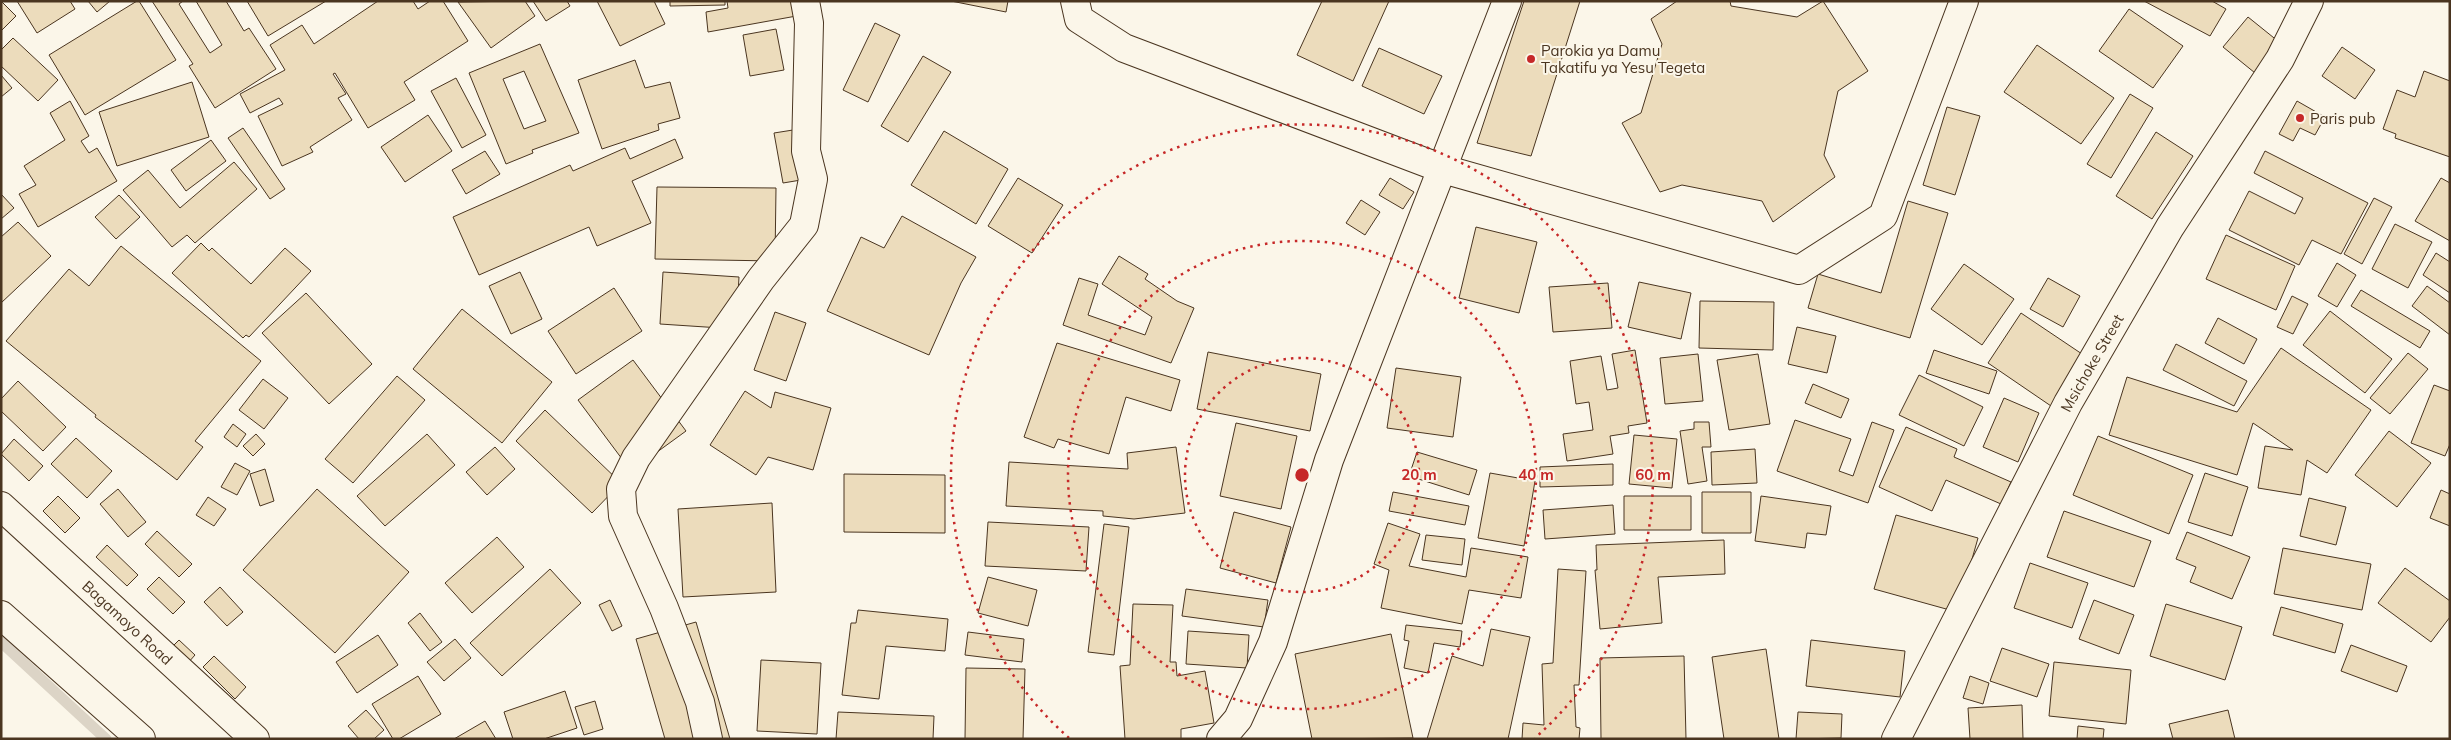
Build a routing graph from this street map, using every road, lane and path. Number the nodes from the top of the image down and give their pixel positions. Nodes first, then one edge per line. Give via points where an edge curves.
1 (805, 1) edge
2 (1075, 1) edge
3 (1507, 1) edge
4 (1964, 1) edge
5 (2309, 1) edge
6 (1443, 169) junction
7 (1, 506) edge
8 (1, 615) edge
9 (141, 739) edge
10 (255, 739) edge
11 (708, 739) edge
12 (1222, 739) edge
13 (1896, 739) edge

1 - 11 main road via 809,23 806,151 812,179 804,225 761,279 636,458 621,489 623,516 664,608 700,702
2 - 6 main road via 1078,19 1124,48
3 - 6 main road
4 - 6 main road via 1883,216 1798,270
5 - 13 main road, Msichoke Street via 2280,59 2170,227 2068,403
6 - 12 main road via 1329,460 1273,642 1238,719
7 - 10 main road, Bagamoyo Road
8 - 9 main road

